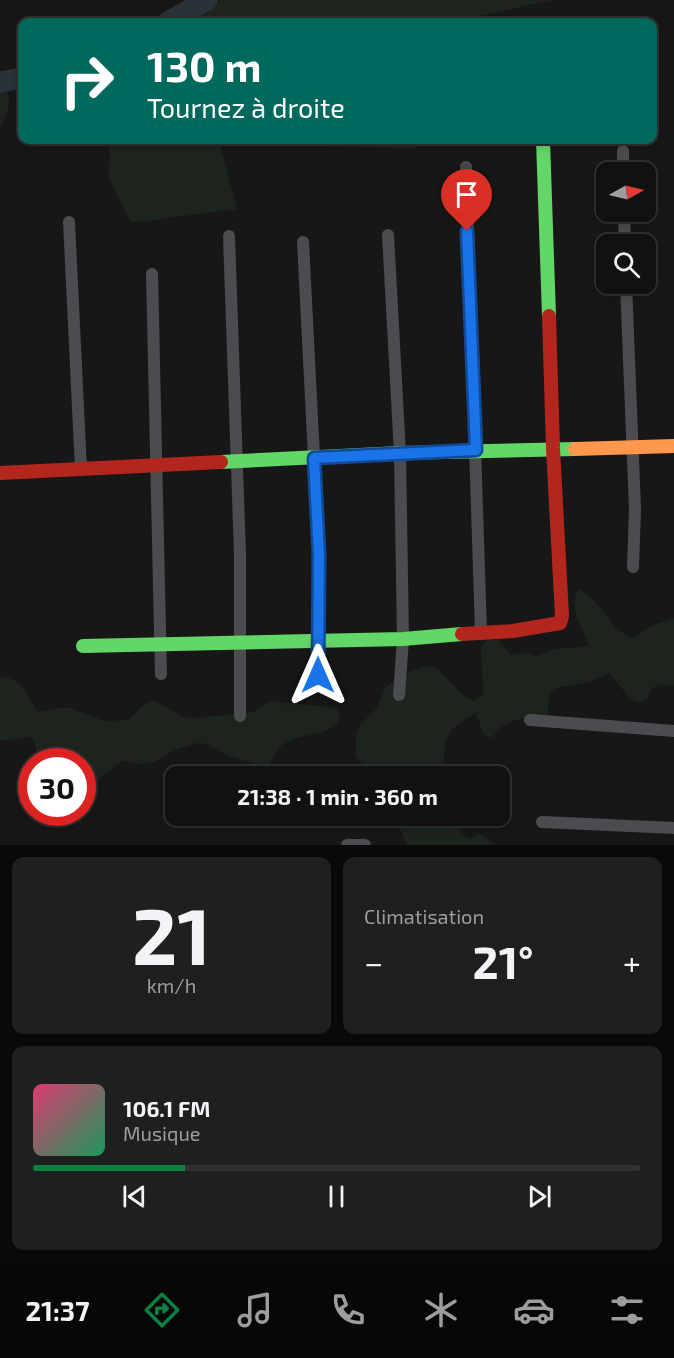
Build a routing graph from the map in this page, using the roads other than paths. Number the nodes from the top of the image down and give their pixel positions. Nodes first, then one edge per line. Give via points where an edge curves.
1 (543, 144) edge
2 (622, 151) dead end
3 (623, 162) edge
4 (466, 167) dead end
5 (69, 222) dead end
6 (388, 235) dead end
7 (229, 236) dead end
8 (303, 242) dead end
9 (152, 274) dead end
10 (626, 294) edge
11 (674, 446) edge
12 (634, 447) junction
13 (553, 448) junction
14 (476, 450) junction
15 (400, 453) junction
16 (314, 458) junction
17 (236, 461) junction
18 (158, 464) junction
19 (81, 470) junction
20 (0, 473) edge
21 (633, 567) dead end
22 (482, 632) junction
23 (403, 639) junction
24 (318, 640) junction
25 (241, 643) junction
26 (161, 645) junction
27 (83, 646) dead end
28 (161, 674) dead end
29 (318, 675) dead end
30 (399, 695) dead end
31 (240, 716) dead end
32 (530, 720) dead end
33 (674, 731) edge
34 (542, 822) dead end
35 (674, 828) edge
36 (347, 845) edge
37 (365, 845) edge

1 - 13 street
2 - 3 street
4 - 14 street
5 - 19 street
6 - 15 street
7 - 17 street
8 - 16 street
9 - 18 street
10 - 12 street
11 - 12 street
12 - 13 street
12 - 21 street
13 - 14 street
13 - 22 street via 560,623 513,632
14 - 15 street
14 - 22 street
15 - 16 street
15 - 23 street
16 - 17 street
16 - 24 street
17 - 18 street
17 - 25 street
18 - 19 street
18 - 26 street
19 - 20 street
22 - 23 street
23 - 24 street
23 - 30 street
24 - 25 street
24 - 29 street
25 - 26 street
25 - 31 street
26 - 27 street
26 - 28 street
32 - 33 street
34 - 35 street
36 - 37 street

